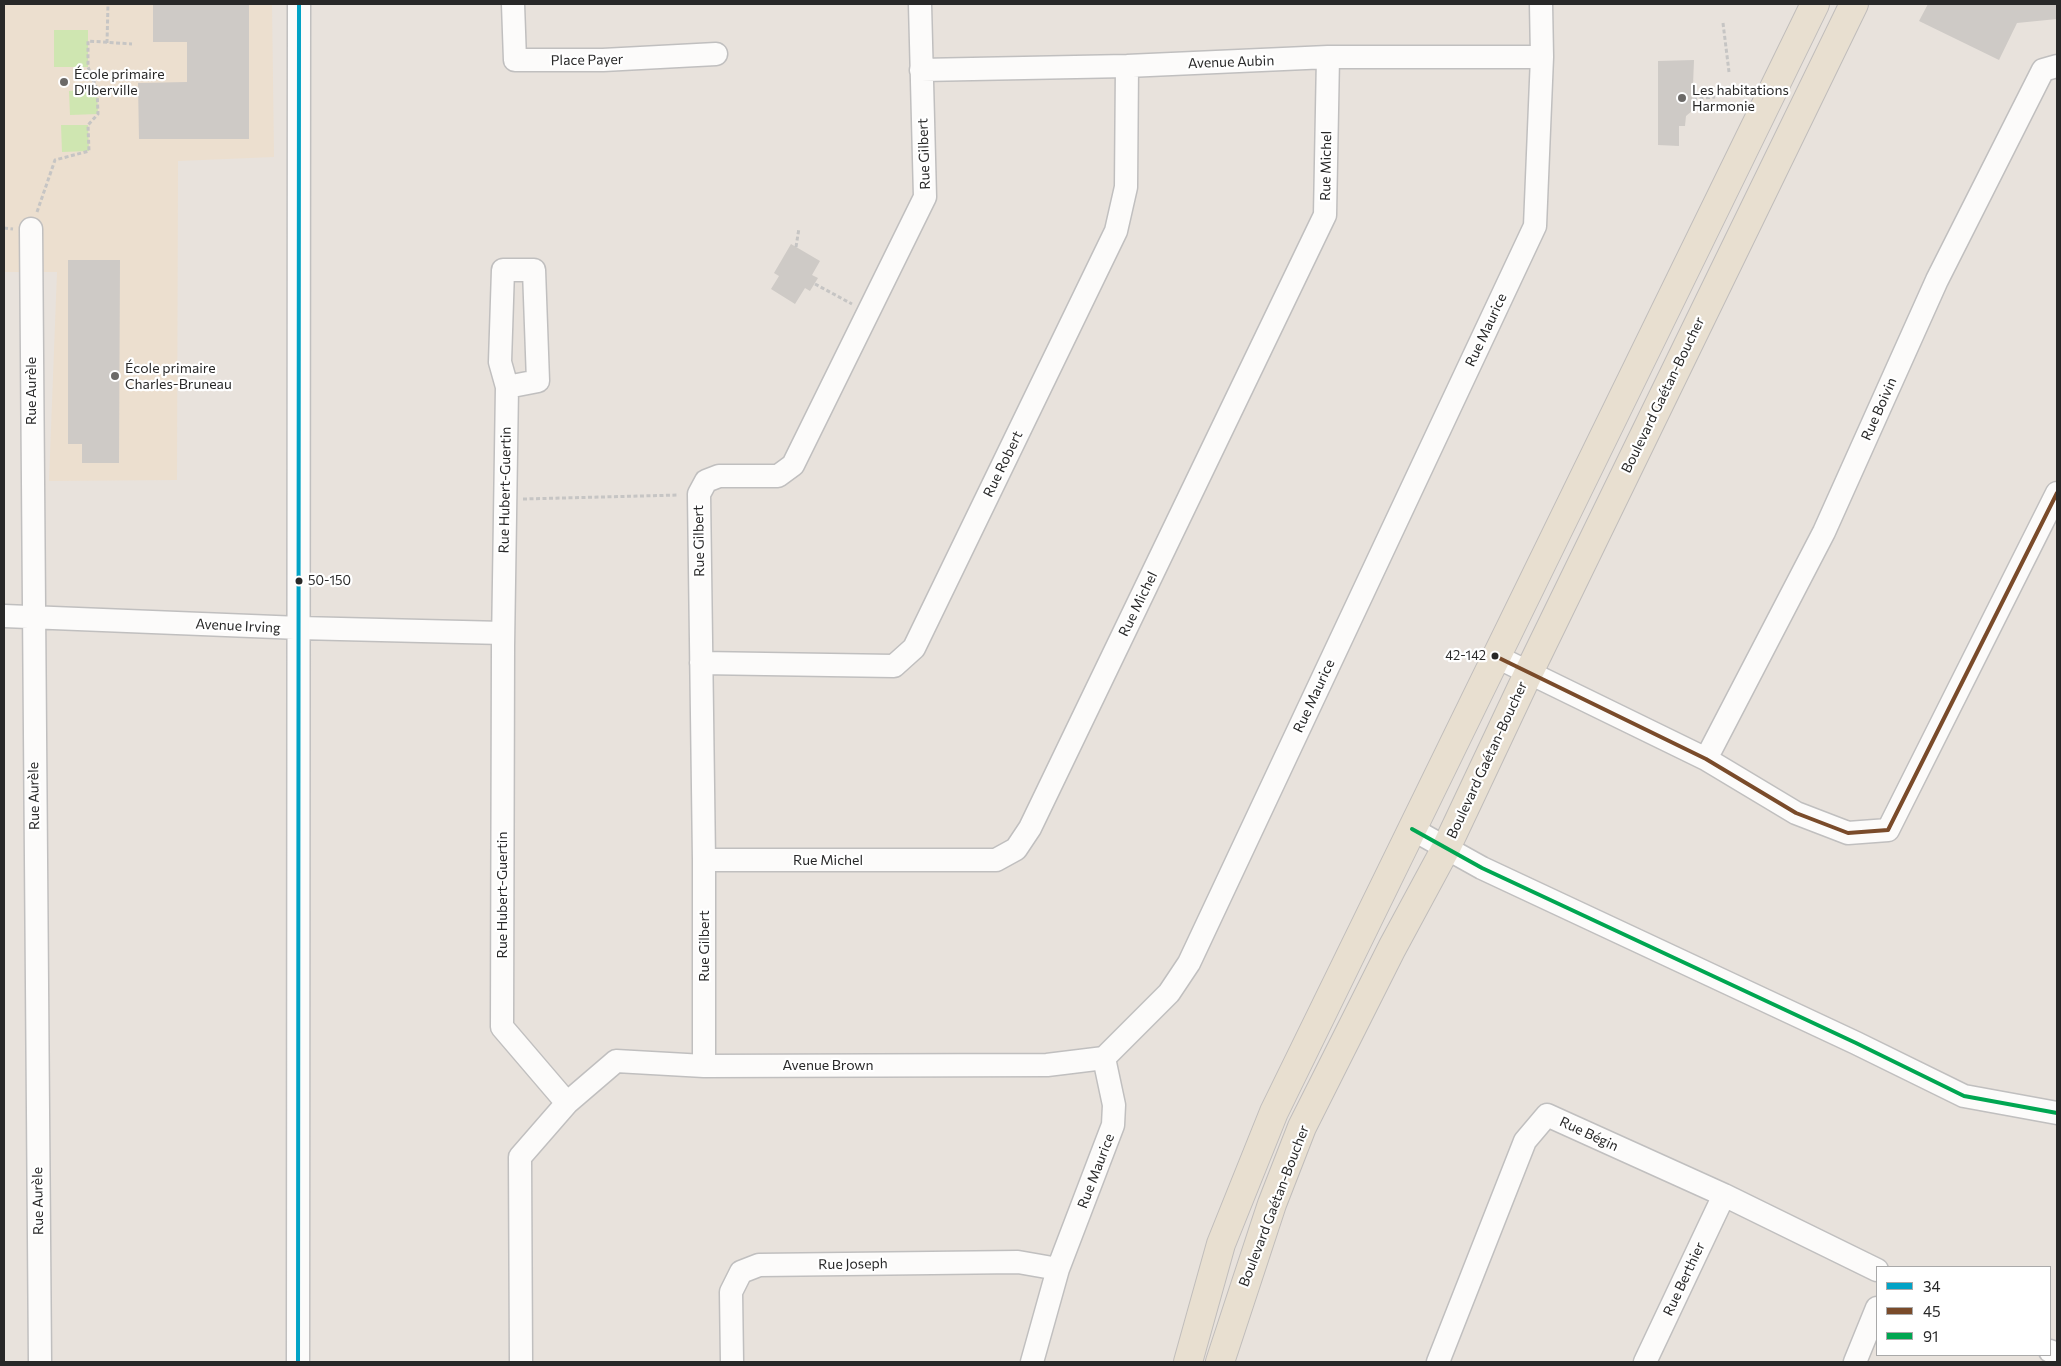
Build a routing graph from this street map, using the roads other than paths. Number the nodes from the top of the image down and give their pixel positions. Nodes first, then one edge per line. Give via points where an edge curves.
1 (299, 4) edge
2 (513, 4) edge
3 (920, 4) edge
4 (1542, 4) edge
5 (1815, 4) edge
6 (1854, 4) edge
7 (716, 54) dead end
8 (1542, 57) junction
9 (1328, 58) junction
10 (1127, 66) junction
11 (2057, 66) edge
12 (920, 70) junction
13 (1712, 214) junction
14 (31, 229) road end
15 (1744, 230) junction
16 (507, 386) junction
17 (2057, 493) edge
18 (4, 616) edge
19 (32, 616) junction
20 (300, 628) junction
21 (503, 633) junction
22 (1495, 656) junction
23 (700, 663) junction
24 (1529, 672) junction
25 (1706, 759) junction
26 (1412, 829) junction
27 (1446, 848) junction
28 (704, 860) junction
29 (1104, 1058) junction
30 (704, 1066) junction
31 (567, 1103) junction
32 (2057, 1113) edge
33 (1724, 1195) junction
34 (1058, 1269) junction
35 (1876, 1270) edge
36 (1876, 1310) edge
37 (40, 1362) edge
38 (298, 1362) edge
39 (521, 1362) edge
40 (732, 1362) edge
41 (1032, 1362) edge
42 (1188, 1362) edge
43 (1220, 1362) edge
44 (1438, 1362) edge
45 (1645, 1362) edge
46 (1855, 1362) edge

1 - 20 street
2 - 7 street, Place Payer via 514,60 603,60
3 - 12 street, Rue Gilbert
4 - 8 street, Rue Maurice
5 - 13 main road
6 - 15 main road, Boulevard Gaétan-Boucher
8 - 9 street, Avenue Aubin
8 - 29 street, Rue Maurice via 1535,226 1188,963 1169,993
9 - 10 street, Avenue Aubin
9 - 28 street, Rue Michel via 1325,215 1030,828 1016,849 996,860
10 - 12 street, Avenue Aubin
10 - 23 street, Rue Robert via 1126,187 1116,231 914,648 894,666
11 - 25 street, Rue Boivin via 2042,70 1937,280 1824,532
12 - 23 street, Rue Gilbert via 925,197 793,465 778,476 719,476 706,481 699,494
13 - 15 main road
13 - 22 main road
14 - 19 street, Rue Aurèle
15 - 24 main road, Boulevard Gaétan-Boucher
16 - 16 street, Rue Hubert-Guertin via 500,362 503,270 534,270 538,381
16 - 21 street, Rue Hubert-Guertin
17 - 25 street via 1888,830 1848,833 1796,813
18 - 19 street, Avenue Irving
19 - 20 street, Avenue Irving
19 - 37 street, Rue Aurèle
20 - 21 street, Avenue Irving
20 - 38 street
21 - 31 street, Rue Hubert-Guertin via 502,1027
22 - 24 street
22 - 26 main road
23 - 28 street, Rue Gilbert
24 - 25 street
24 - 27 main road, Boulevard Gaétan-Boucher
26 - 27 street
26 - 42 main road via 1274,1112 1221,1244
27 - 32 street via 1964,1096
27 - 43 main road, Boulevard Gaétan-Boucher via 1302,1128 1272,1204
28 - 30 street, Rue Gilbert
29 - 30 street, Avenue Brown via 1047,1065
29 - 34 street, Rue Maurice via 1114,1105 1113,1125
30 - 31 street, Avenue Brown via 616,1061
31 - 39 street via 520,1157
33 - 35 street, Rue Bégin
33 - 44 street, Rue Bégin via 1547,1114 1525,1141
33 - 45 street, Rue Berthier
34 - 40 street, Rue Joseph via 1018,1262 759,1266 741,1272 731,1292
34 - 41 street, Rue Maurice
36 - 46 street

